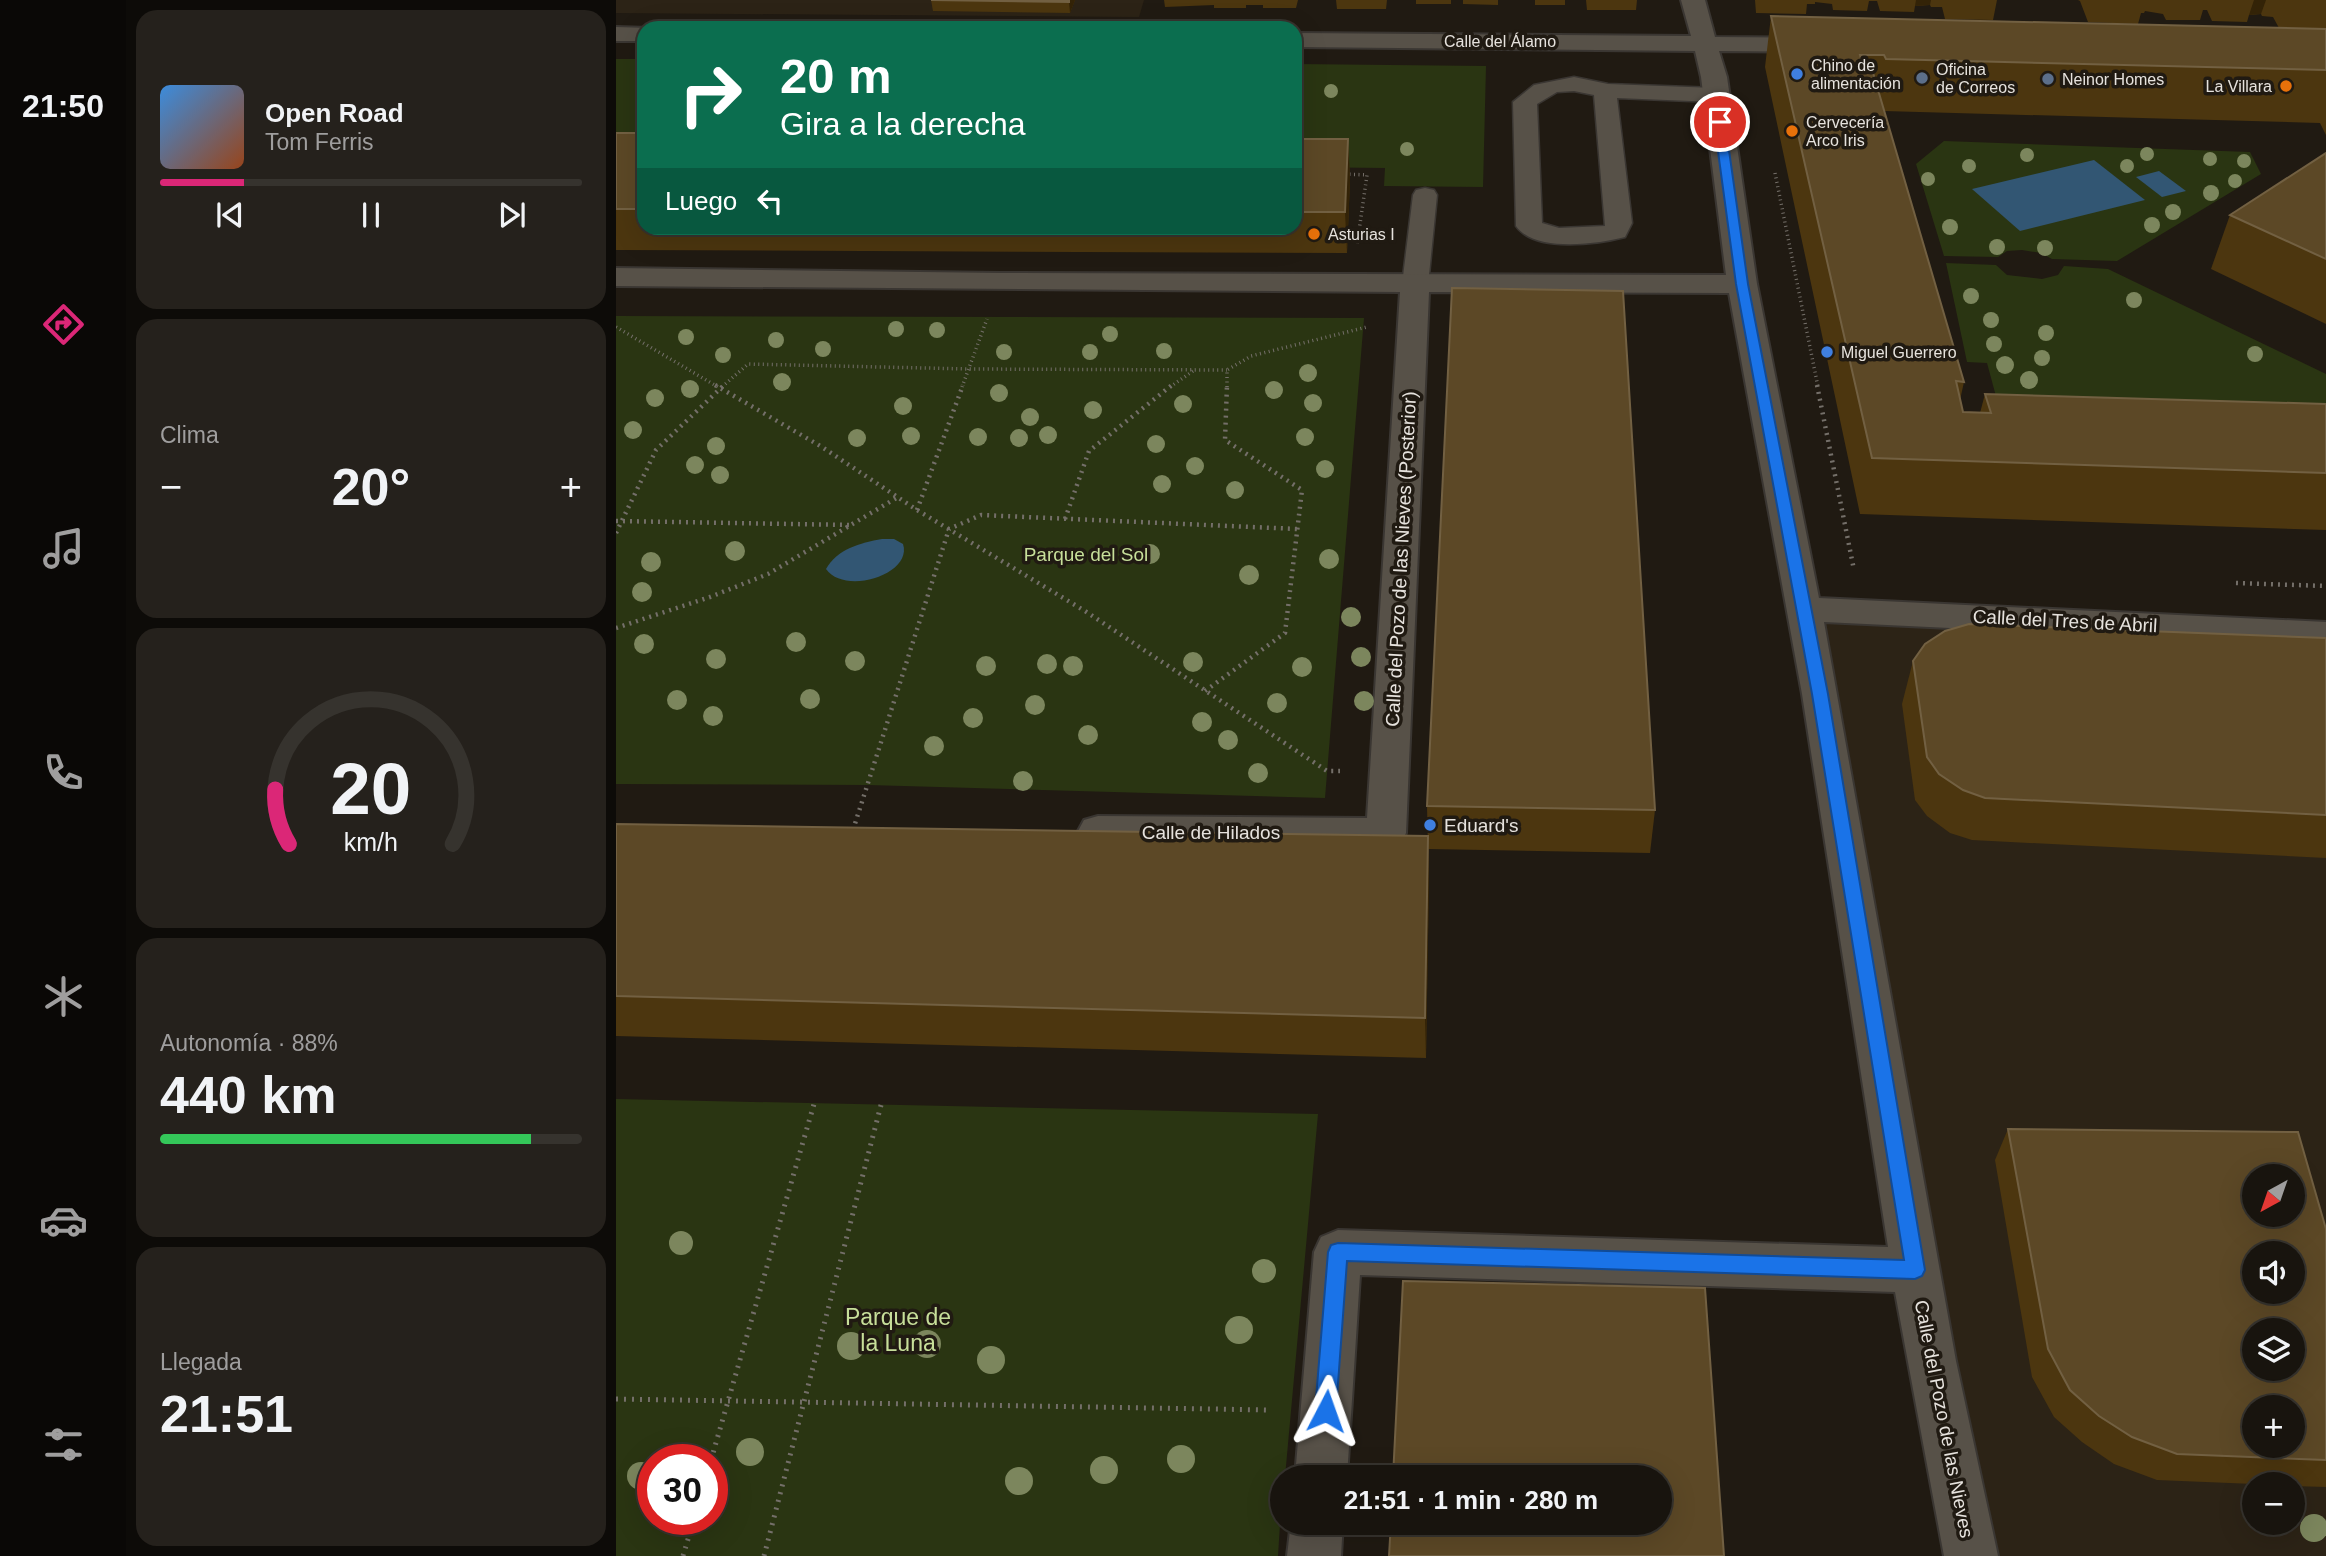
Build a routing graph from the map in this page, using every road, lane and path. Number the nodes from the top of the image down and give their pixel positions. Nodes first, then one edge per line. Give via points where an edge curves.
1 (1693, 0) edge
2 (616, 34) edge
3 (637, 34) edge
4 (1302, 40) edge
5 (1705, 43) junction
6 (1843, 46) edge
7 (1605, 91) junction
8 (1716, 95) junction
9 (1773, 160) dead end
10 (1343, 174) edge
11 (1425, 195) dead end
12 (616, 277) edge
13 (1000, 282) junction
14 (1352, 284) junction
15 (1742, 284) junction
16 (1415, 285) junction
17 (1413, 322) junction
18 (616, 327) edge
19 (969, 369) junction
20 (1227, 370) junction
21 (1194, 371) junction
22 (720, 388) junction
23 (898, 498) junction
24 (917, 510) junction
25 (1065, 519) junction
26 (616, 521) edge
27 (622, 521) junction
28 (851, 525) junction
29 (949, 529) junction
30 (1297, 529) junction
31 (616, 533) edge
32 (1854, 571) dead end
33 (1805, 609) junction
34 (616, 628) edge
35 (2326, 634) edge
36 (1205, 691) junction
37 (1390, 770) junction
38 (853, 830) edge
39 (1058, 831) edge
40 (1386, 833) joint
41 (814, 1104) dead end
42 (881, 1105) dead end
43 (1915, 1270) junction
44 (616, 1399) edge
45 (728, 1402) junction
46 (805, 1402) junction
47 (1326, 1411) junction
48 (716, 1444) edge
49 (1322, 1465) edge
50 (689, 1535) edge
51 (1316, 1535) edge
52 (683, 1556) edge
53 (764, 1556) edge
54 (1314, 1556) edge
55 (1971, 1556) edge

1 - 5 street, Calle del Pozo de las Nieves
2 - 3 street
4 - 5 street, Calle del Álamo
5 - 6 street, Calle del Álamo
5 - 8 street, Calle del Pozo de las Nieves
7 - 7 lane via 1592,85 1549,86 1525,102 1529,226 1538,232 1616,232 1619,223
7 - 8 lane
8 - 15 street, Calle del Pozo de las Nieves
9 - 32 path
10 - 14 path via 1367,175
11 - 16 lane
12 - 13 street
13 - 14 street
13 - 19 path
14 - 16 street
15 - 16 street
15 - 33 street, Calle del Pozo de las Nieves
16 - 17 street, Calle del Pozo de las Nieves (Posterior)
17 - 20 path via 1362,328 1251,356
17 - 37 street, Calle del Pozo de las Nieves (Posterior)
18 - 22 path
19 - 21 path
19 - 22 path via 748,364
19 - 24 path
20 - 21 path
20 - 30 path via 1225,440 1302,490
21 - 25 path via 1150,400 1089,451
22 - 23 path
22 - 27 path via 656,450
23 - 24 path
23 - 28 path
24 - 29 path
25 - 29 path via 981,515
25 - 30 path
26 - 27 path
27 - 28 path
27 - 31 path
28 - 34 path via 768,575
29 - 36 path
29 - 38 path
30 - 36 path via 1285,633
33 - 35 street, Calle del Tres de Abril
33 - 43 street, Calle del Pozo de las Nieves
36 - 37 path via 1327,771
37 - 40 street, Calle del Pozo de las Nieves (Posterior)
39 - 40 street, Calle de Hilados
41 - 45 path
42 - 46 path
43 - 47 street via 1338,1252
43 - 55 street, Calle del Pozo de las Nieves
44 - 45 path
45 - 46 path
45 - 48 path
46 - 47 path
46 - 53 path
47 - 49 street
50 - 52 path
51 - 54 street

